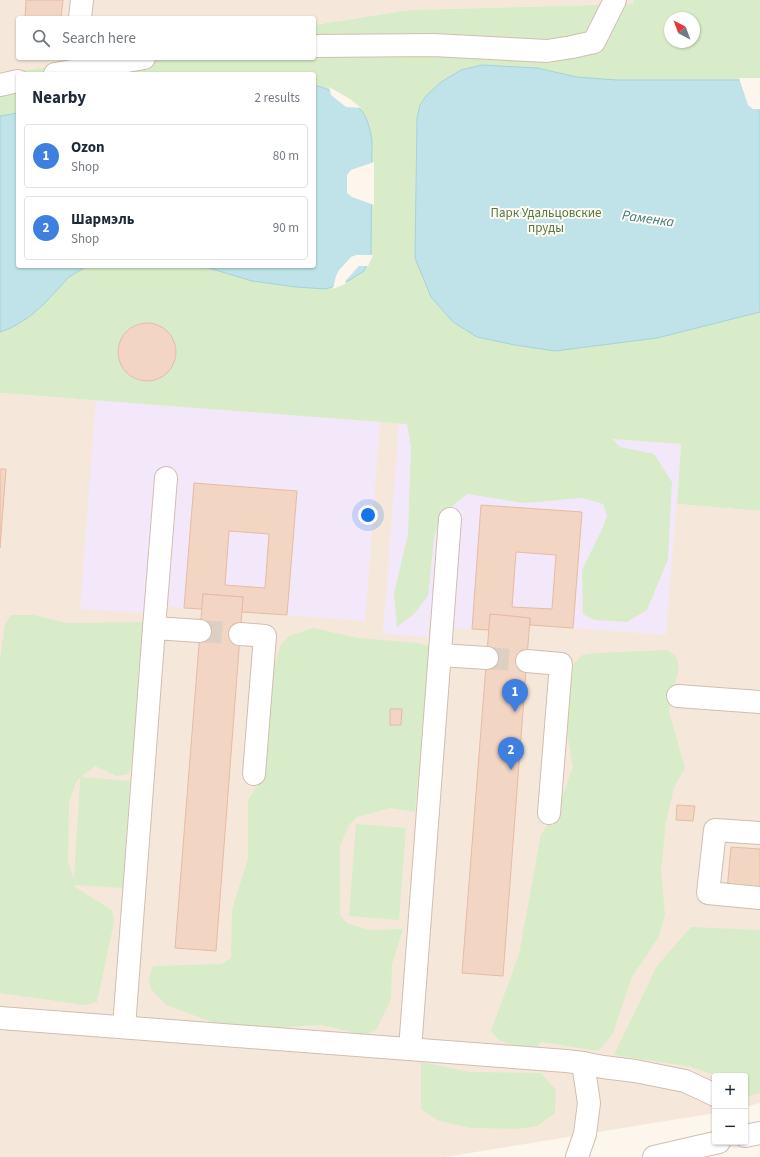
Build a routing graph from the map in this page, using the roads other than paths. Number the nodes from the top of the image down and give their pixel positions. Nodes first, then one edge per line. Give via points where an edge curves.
1 (82, 0) edge
2 (616, 0) edge
3 (80, 16) edge
4 (316, 46) edge
5 (122, 60) edge
6 (77, 64) edge
7 (59, 72) edge
8 (16, 81) edge
9 (0, 85) edge
10 (166, 478) dead end
11 (450, 519) dead end
12 (154, 628) junction
13 (200, 631) tunnel mouth
14 (240, 634) tunnel mouth
15 (440, 655) junction
16 (487, 658) tunnel mouth
17 (527, 661) tunnel mouth
18 (678, 696) dead end
19 (760, 702) edge
20 (254, 774) dead end
21 (549, 813) dead end
22 (760, 833) edge
23 (760, 898) edge
24 (0, 1018) edge
25 (124, 1027) junction
26 (410, 1049) junction
27 (583, 1063) junction
28 (712, 1093) edge
29 (712, 1144) edge
30 (577, 1157) edge
31 (654, 1157) edge

1 - 3 street
2 - 4 street via 594,42 554,50 433,45
5 - 6 street
6 - 7 street
8 - 9 street
10 - 12 street
11 - 15 street
12 - 13 street
12 - 25 street
14 - 20 street via 265,636
15 - 16 street
15 - 26 street
17 - 21 street via 560,664
18 - 19 street
22 - 23 street via 715,830 708,893
24 - 25 street
25 - 26 street
26 - 27 street
27 - 28 street via 685,1081
27 - 30 street via 589,1103 585,1134
29 - 31 street

